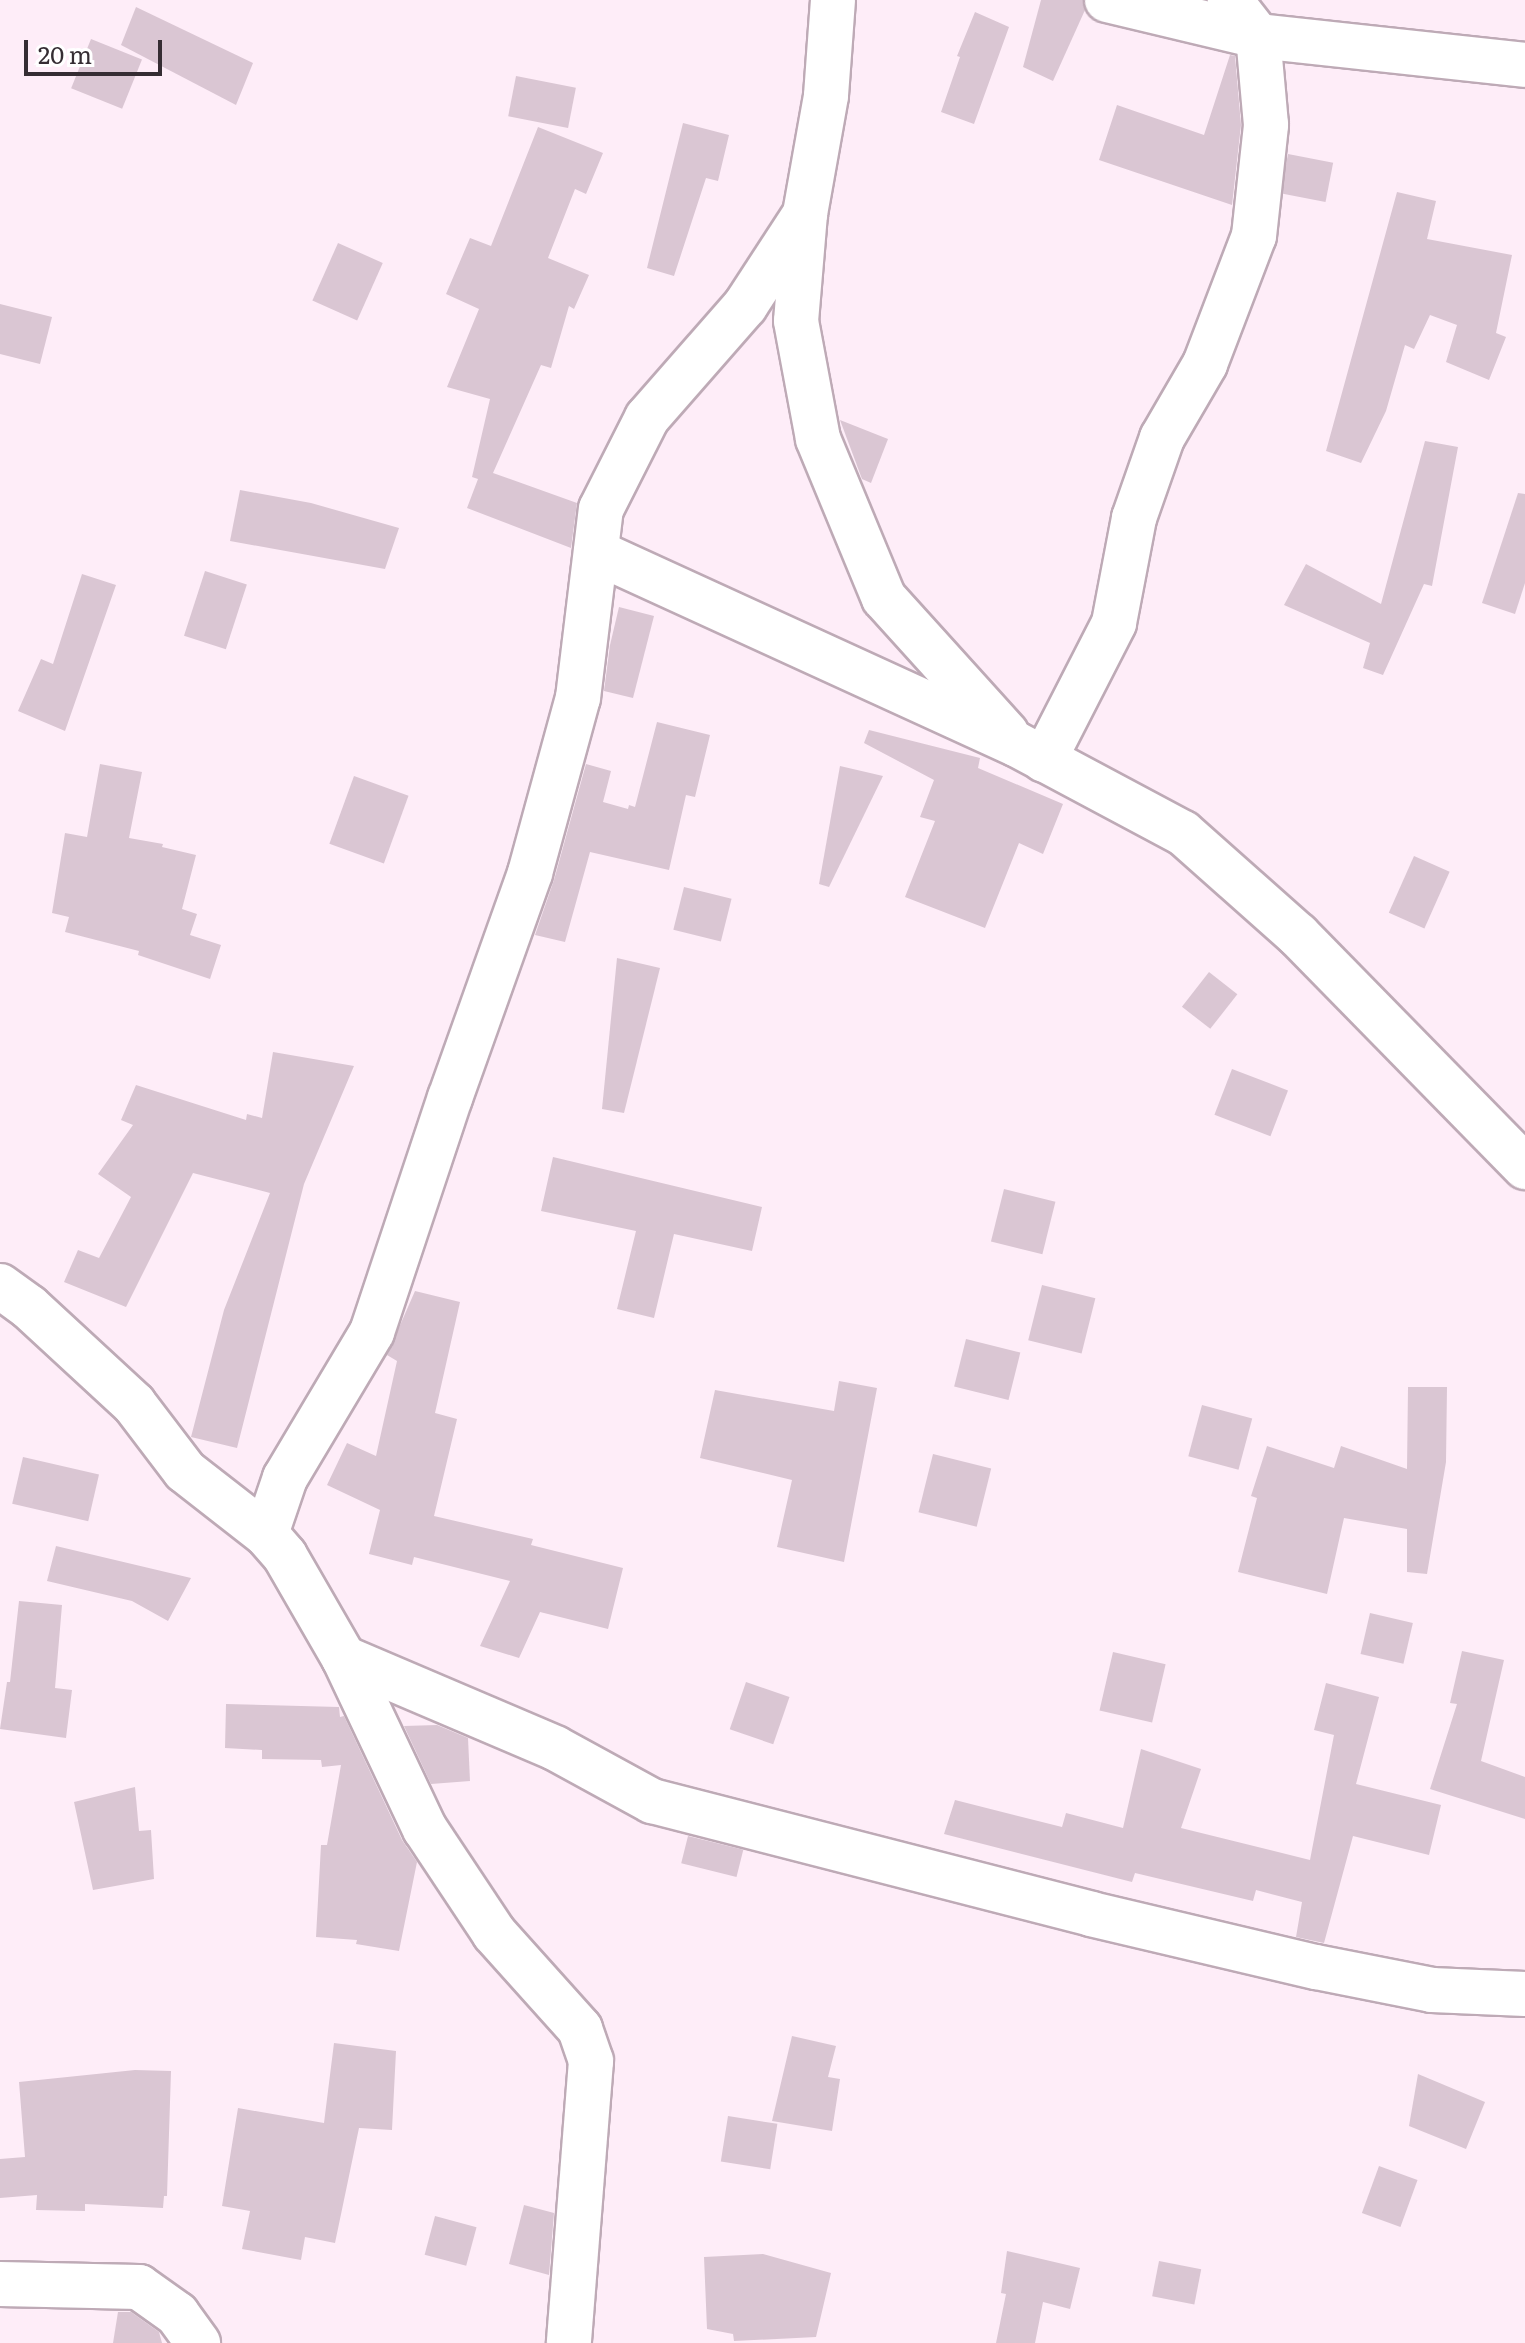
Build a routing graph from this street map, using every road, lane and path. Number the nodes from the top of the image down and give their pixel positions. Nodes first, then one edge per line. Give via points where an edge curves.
1 (833, 0) edge
2 (1107, 0) edge
3 (1230, 0) edge
4 (1258, 36) junction
5 (1525, 65) edge
6 (805, 214) junction
7 (596, 552) junction
8 (1030, 752) junction
9 (1525, 1167) edge
10 (0, 1286) edge
11 (266, 1534) junction
12 (344, 1658) junction
13 (1525, 1994) edge
14 (0, 2284) edge
15 (181, 2333) edge
16 (569, 2343) edge

1 - 6 street via 826,96
2 - 4 street
3 - 4 street
4 - 5 street
4 - 8 street via 1266,125 1254,236 1205,364 1162,438 1134,518 1114,623
6 - 7 street via 745,306 647,418 601,509
6 - 8 street via 796,321 818,439 884,598
7 - 8 street
7 - 11 street via 578,698 530,873 372,1332 285,1478
8 - 9 street via 1183,833 1298,935
10 - 11 street via 134,1404 185,1471
11 - 12 street via 285,1556
12 - 13 street via 555,1748 652,1801 1316,1967 1432,1990
12 - 16 street via 425,1829 494,1933 580,2029 591,2061
14 - 15 street via 139,2287

